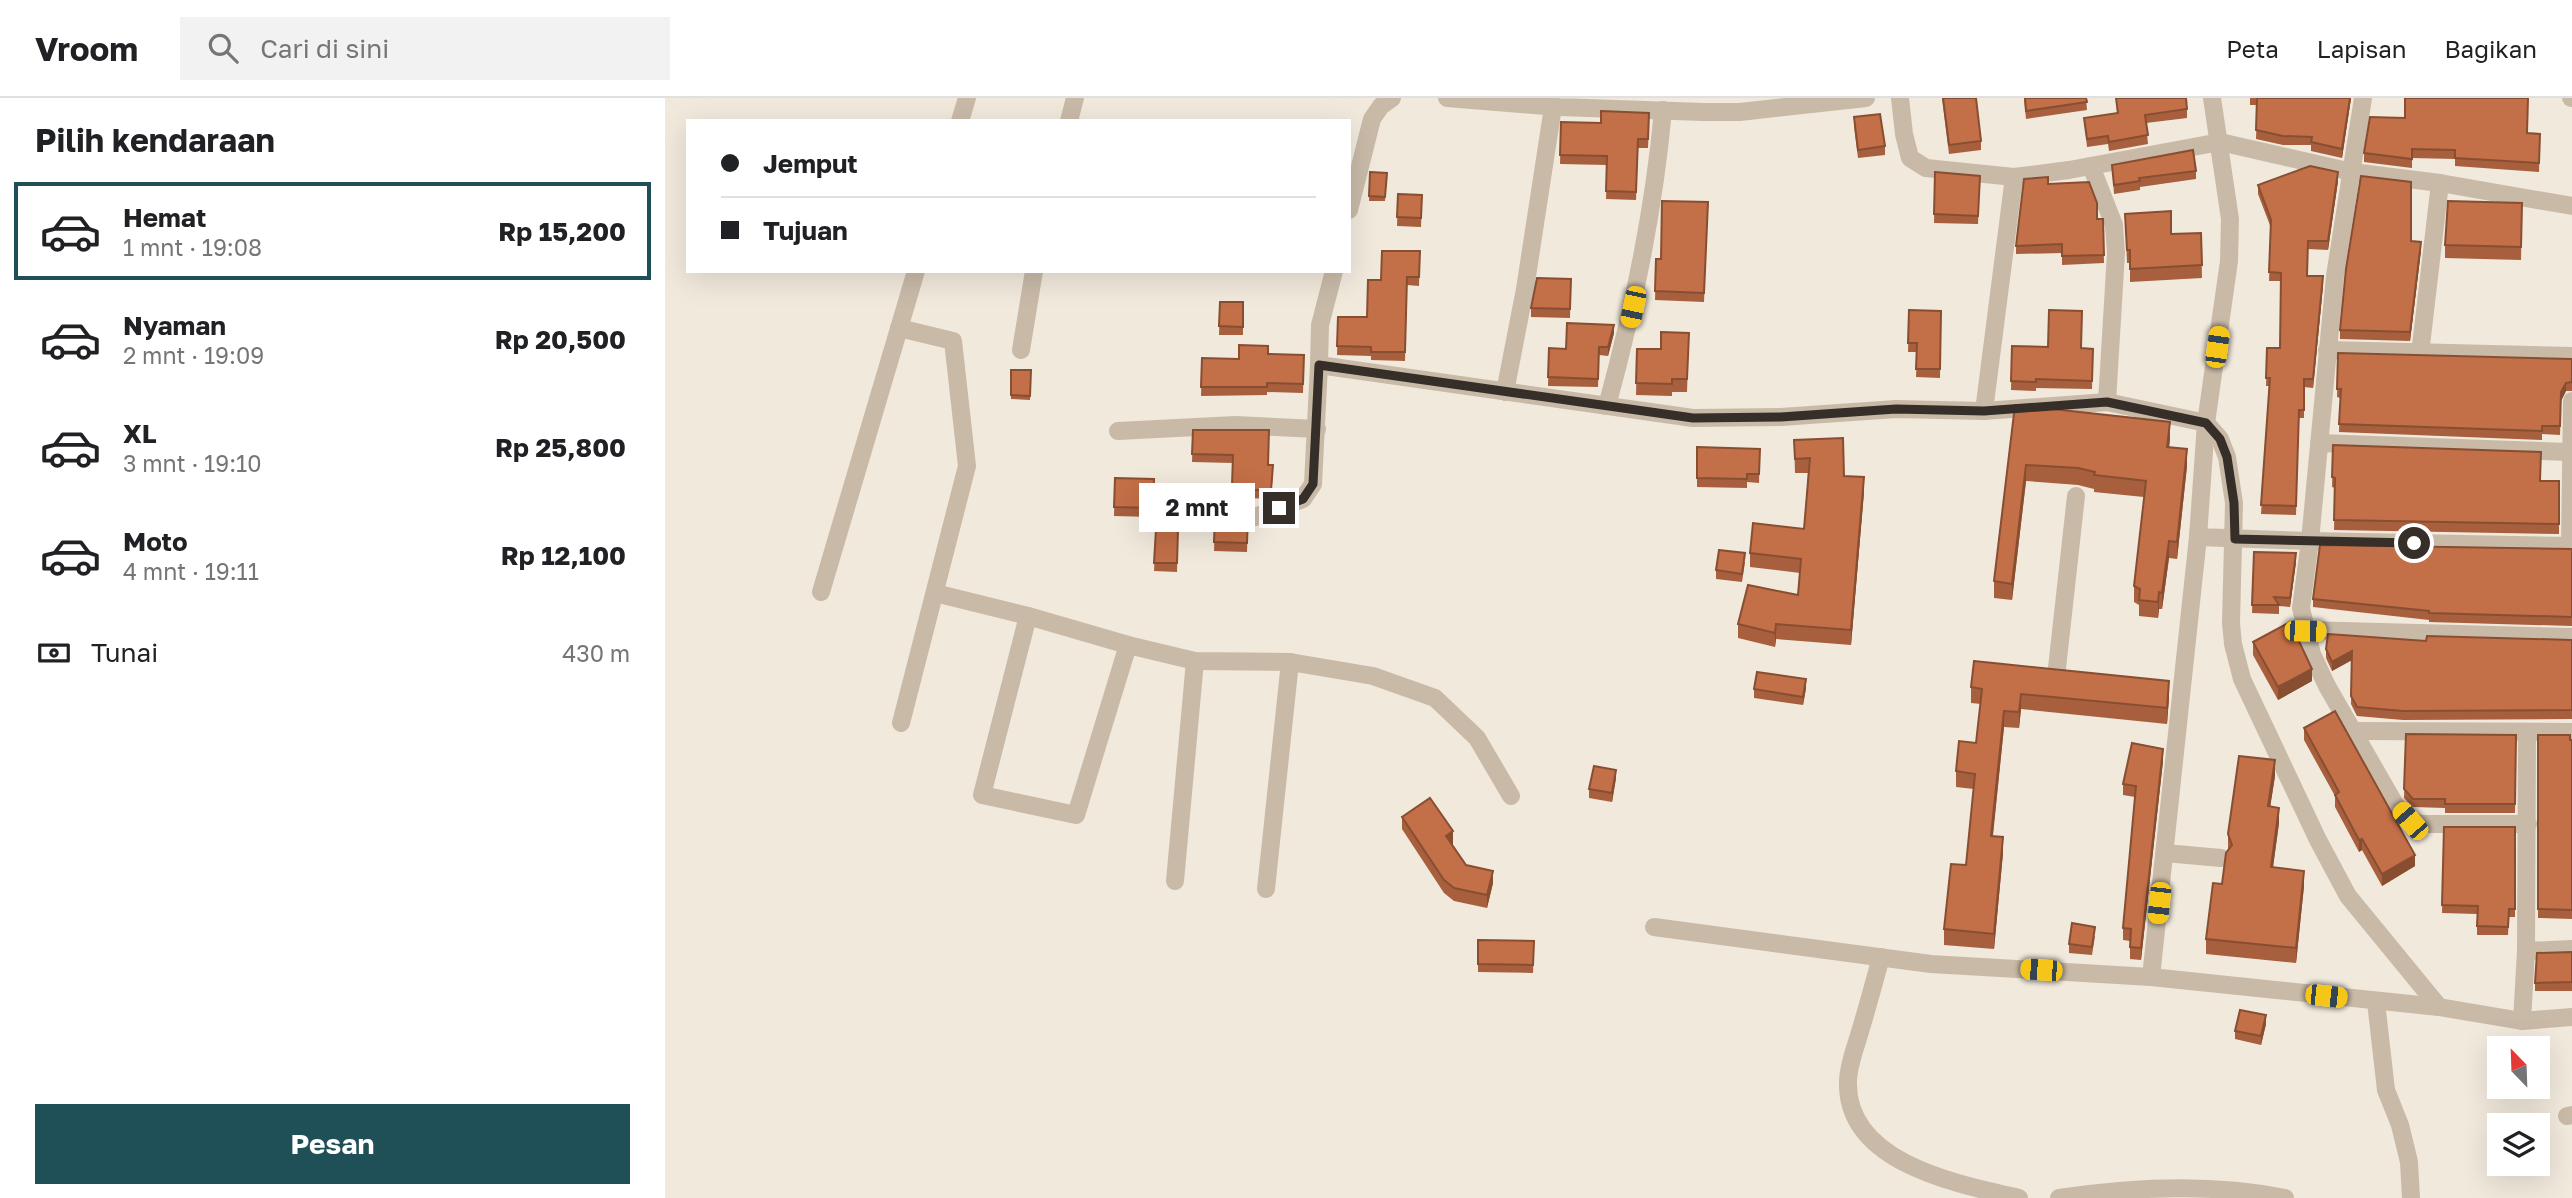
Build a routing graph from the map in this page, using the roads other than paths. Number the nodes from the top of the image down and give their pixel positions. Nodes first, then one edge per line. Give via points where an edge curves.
1 (967, 98) edge
2 (1075, 98) edge
3 (1392, 98) edge
4 (1447, 98) edge
5 (1866, 98) edge
6 (1900, 98) edge
7 (2212, 98) edge
8 (2363, 98) edge
9 (1786, 102) edge
10 (1553, 107) junction
11 (1663, 110) junction
12 (961, 119) edge
13 (1070, 119) edge
14 (2220, 142) junction
15 (2091, 166) junction
16 (2352, 172) junction
17 (2014, 177) junction
18 (2440, 183) junction
19 (1351, 202) edge
20 (2572, 206) edge
21 (915, 273) edge
22 (1034, 273) edge
23 (1333, 273) edge
24 (899, 328) junction
25 (1021, 350) dead end
26 (2327, 351) junction
27 (2420, 354) junction
28 (2572, 356) edge
29 (1319, 365) junction
30 (1505, 392) junction
31 (2572, 401) edge
32 (2107, 402) junction
33 (1607, 406) junction
34 (1984, 411) junction
35 (2206, 423) junction
36 (1317, 429) junction
37 (1118, 430) dead end
38 (2319, 443) junction
39 (2570, 452) edge
40 (2075, 496) dead end
41 (1255, 517) dead end
42 (2199, 537) junction
43 (2235, 539) junction
44 (2310, 541) junction
45 (2571, 546) edge
46 (821, 592) dead end
47 (935, 593) junction
48 (1028, 616) junction
49 (2305, 631) junction
50 (2572, 637) edge
51 (1128, 645) junction
52 (1195, 661) junction
53 (1290, 662) junction
54 (2057, 668) edge
55 (901, 723) dead end
56 (2354, 731) junction
57 (2527, 732) junction
58 (2572, 732) edge
59 (1511, 796) dead end
60 (2528, 824) junction
61 (2165, 853) junction
62 (2221, 858) dead end
63 (1175, 881) dead end
64 (1266, 889) dead end
65 (1654, 926) dead end
66 (2572, 949) edge
67 (2526, 951) junction
68 (1881, 957) junction
69 (2151, 977) junction
70 (2376, 1002) junction
71 (2439, 1007) junction
72 (2572, 1017) edge
73 (2522, 1021) junction
74 (2019, 1198) edge
75 (2059, 1198) edge
76 (2285, 1198) edge
77 (2411, 1198) edge

1 - 12 street
2 - 13 street
3 - 19 street via 1372,119
4 - 10 street
5 - 9 street
6 - 17 street via 1910,158 1926,168
7 - 14 street
8 - 16 street
9 - 11 street via 1740,112
10 - 11 street
10 - 30 street
11 - 33 street via 1643,257
14 - 15 street
14 - 16 street
14 - 35 street via 2230,219 2229,261
15 - 17 street
15 - 32 street via 2114,225 2116,253
16 - 18 street
16 - 26 street
17 - 34 street
18 - 20 street
18 - 27 street
21 - 24 street
22 - 25 street
23 - 29 street via 1320,325
24 - 46 street
24 - 47 street via 953,341 967,466
26 - 27 street
26 - 38 street
27 - 28 street
29 - 30 street
29 - 36 street
30 - 33 street
31 - 39 street
32 - 34 street
32 - 35 street
33 - 34 street via 1693,418 1896,409
35 - 42 street
35 - 43 street via 2220,439 2227,457
36 - 37 street via 1235,425
36 - 41 street via 1313,484 1308,494
38 - 39 street
38 - 44 street
39 - 45 street
40 - 54 street
42 - 43 street
42 - 61 street
43 - 44 street
43 - 71 street via 2231,623 2242,679 2349,896
44 - 45 street
44 - 49 street via 2301,608
47 - 48 street
47 - 55 street
48 - 51 street
48 - 51 street via 982,795 1076,815
49 - 50 street
49 - 56 street via 2327,686
51 - 52 street
52 - 53 street
52 - 63 street
53 - 59 street via 1373,676 1435,698 1477,738
53 - 64 street
56 - 57 street
56 - 60 street via 2396,806 2410,821
57 - 58 street
57 - 60 street
60 - 67 street
61 - 62 street
61 - 69 street
65 - 68 street
66 - 67 street
67 - 73 street
68 - 69 street
68 - 74 street via 1848,1081 1851,1111 1866,1136 1911,1166
69 - 70 street
70 - 71 street
70 - 77 street via 2386,1090 2409,1162
71 - 73 street
72 - 73 street
75 - 76 street via 2152,1189 2248,1191

